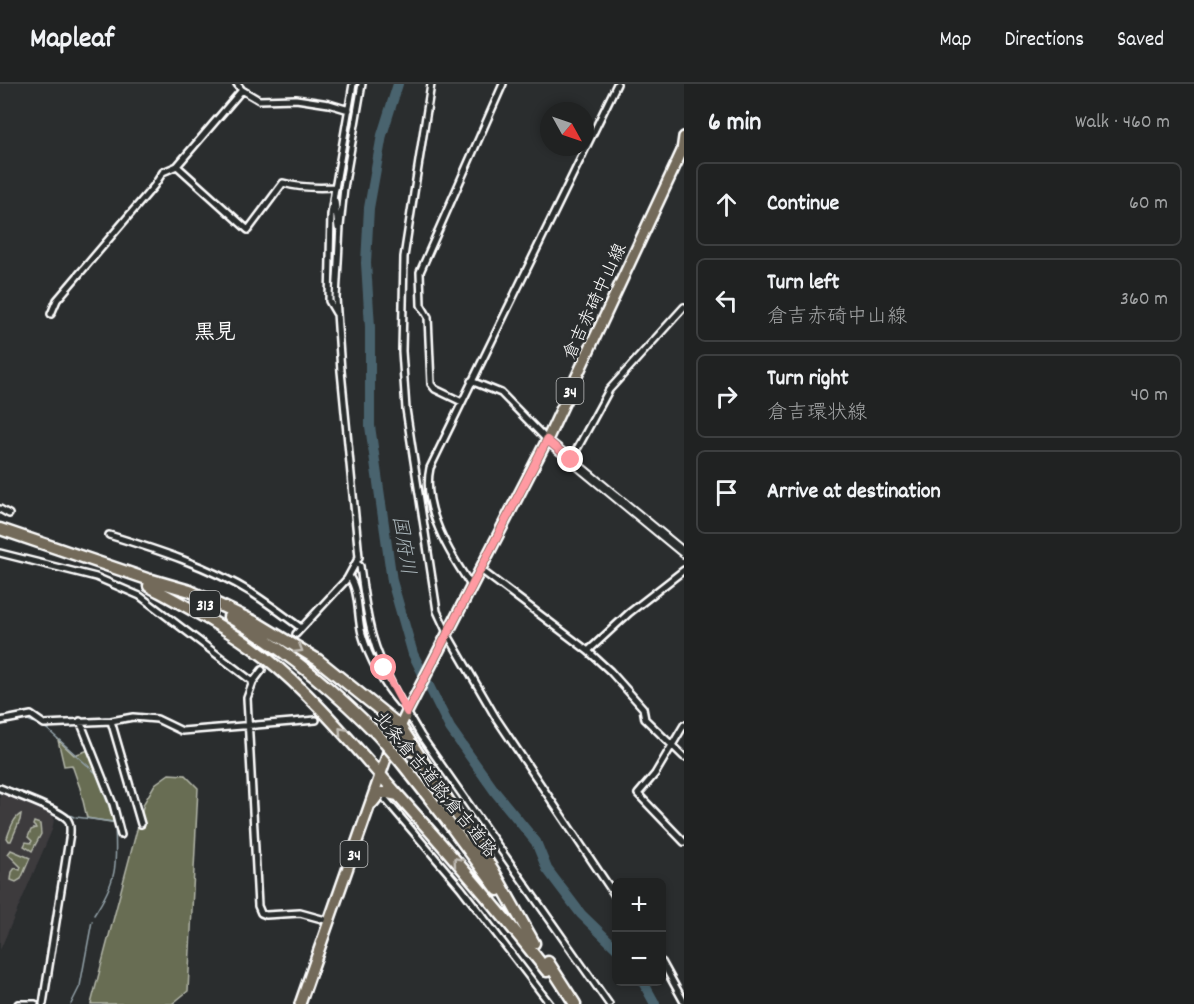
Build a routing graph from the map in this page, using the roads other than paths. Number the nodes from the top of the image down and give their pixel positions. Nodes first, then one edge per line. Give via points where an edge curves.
1 (237, 84) edge
2 (353, 84) edge
3 (362, 84) edge
4 (431, 84) edge
5 (503, 84) edge
6 (616, 84) edge
7 (242, 90) junction
8 (349, 110) junction
9 (684, 137) edge
10 (683, 151) edge
11 (177, 166) junction
12 (335, 187) junction
13 (339, 232) junction
14 (684, 307) edge
15 (337, 313) junction
16 (51, 314) dead end
17 (471, 381) junction
18 (462, 402) junction
19 (547, 440) junction
20 (571, 460) junction
21 (0, 509) edge
22 (9, 514) dead end
23 (0, 531) edge
24 (110, 535) dead end
25 (0, 553) edge
26 (684, 553) edge
27 (356, 563) junction
28 (481, 570) junction
29 (684, 570) edge
30 (349, 576) junction
31 (151, 583) junction
32 (472, 588) junction
33 (301, 628) junction
34 (296, 634) dead end
35 (446, 638) junction
36 (588, 651) junction
37 (262, 670) dead end
38 (252, 682) junction
39 (409, 709) junction
40 (316, 720) dead end
41 (0, 721) edge
42 (80, 721) junction
43 (111, 721) junction
44 (247, 724) junction
45 (684, 725) edge
46 (400, 726) junction
47 (672, 747) junction
48 (416, 751) junction
49 (388, 753) junction
50 (684, 757) edge
51 (399, 764) junction
52 (380, 775) junction
53 (0, 788) edge
54 (398, 795) junction
55 (386, 800) dead end
56 (372, 803) junction
57 (141, 824) dead end
58 (121, 835) dead end
59 (684, 842) edge
60 (612, 891) edge
61 (329, 921) junction
62 (534, 943) junction
63 (666, 969) edge
64 (547, 971) junction
65 (684, 1002) edge
66 (18, 1004) edge
67 (35, 1004) edge
68 (43, 1004) edge
69 (300, 1004) edge
70 (550, 1004) edge
71 (568, 1004) edge
72 (576, 1004) edge
73 (609, 1004) edge

1 - 7 street
2 - 8 street
3 - 13 street
4 - 35 street via 404,256 402,351 406,409 437,611
5 - 18 street via 420,272 421,305 428,317 431,384
6 - 17 street
7 - 8 street via 259,100 296,99
7 - 11 street
8 - 12 street
9 - 10 main road, 倉吉赤碕中山線 / 34
10 - 19 main road, 倉吉赤碕中山線 / 34
11 - 12 street via 249,230 283,183
11 - 16 street via 163,172 57,300
12 - 13 street
12 - 15 street via 328,301
13 - 15 street
14 - 20 street via 609,390
15 - 27 street via 357,524
17 - 18 street
17 - 19 street via 501,393
18 - 32 street via 430,468 430,489 439,531
19 - 20 main road
19 - 28 main road, 倉吉赤碕中山線 / 34
20 - 26 main road
21 - 22 street
23 - 31 highway, 北条倉吉道路;倉吉道路 / 313
24 - 33 street via 159,550 223,578
25 - 38 street via 96,577 140,596
27 - 30 street
27 - 39 street via 360,566 372,636 384,668
28 - 32 main road, 倉吉赤碕中山線 / 34
28 - 36 street
29 - 36 street
30 - 33 street
30 - 39 street via 356,585 362,636 390,693
31 -> 46 highway via 190,591 257,624 318,660
31 - 51 highway, 北条倉吉道路;倉吉道路 / 313, bridge via 221,612 274,645 327,686
52 -> 31 highway via 321,708 266,658
32 - 35 main road, 倉吉赤碕中山線 / 34
33 - 34 street
35 - 39 main road, 倉吉赤碕中山線 / 34
35 - 60 street
36 - 47 street via 643,708 645,719
37 - 38 street
38 - 44 street via 247,698
39 - 46 main road, 倉吉赤碕中山線 / 34
39 - 73 street via 420,736
40 - 44 street
41 - 42 street via 31,715 44,724
42 - 43 street
42 - 58 street
43 - 44 street via 133,717 157,719 182,731
43 - 57 street
44 - 61 street via 258,906 266,915 300,913
45 - 47 street
46 - 48 highway
46 - 49 main road, 倉吉赤碕中山線 / 34
47 - 50 street
47 - 59 street via 638,794
48 - 49 highway via 407,748
48 - 62 highway via 493,870
49 - 52 main road, 倉吉赤碕中山線 / 34
51 - 62 highway, 北条倉吉道路;倉吉道路 / 313 via 442,814
51 - 64 highway, 北条倉吉道路;倉吉道路 / 313
52 - 54 highway
52 - 56 main road, 倉吉赤碕中山線 / 34
53 - 68 street via 54,812 69,823
54 - 56 highway via 380,793
64 -> 54 highway
55 - 70 street
56 - 61 main road, 倉吉赤碕中山線 / 34
61 - 69 main road, 倉吉赤碕中山線 / 34
62 - 72 highway, 北条倉吉道路;倉吉道路 / 313
63 - 65 street
64 - 71 highway, 北条倉吉道路;倉吉道路 / 313
66 - 67 street

